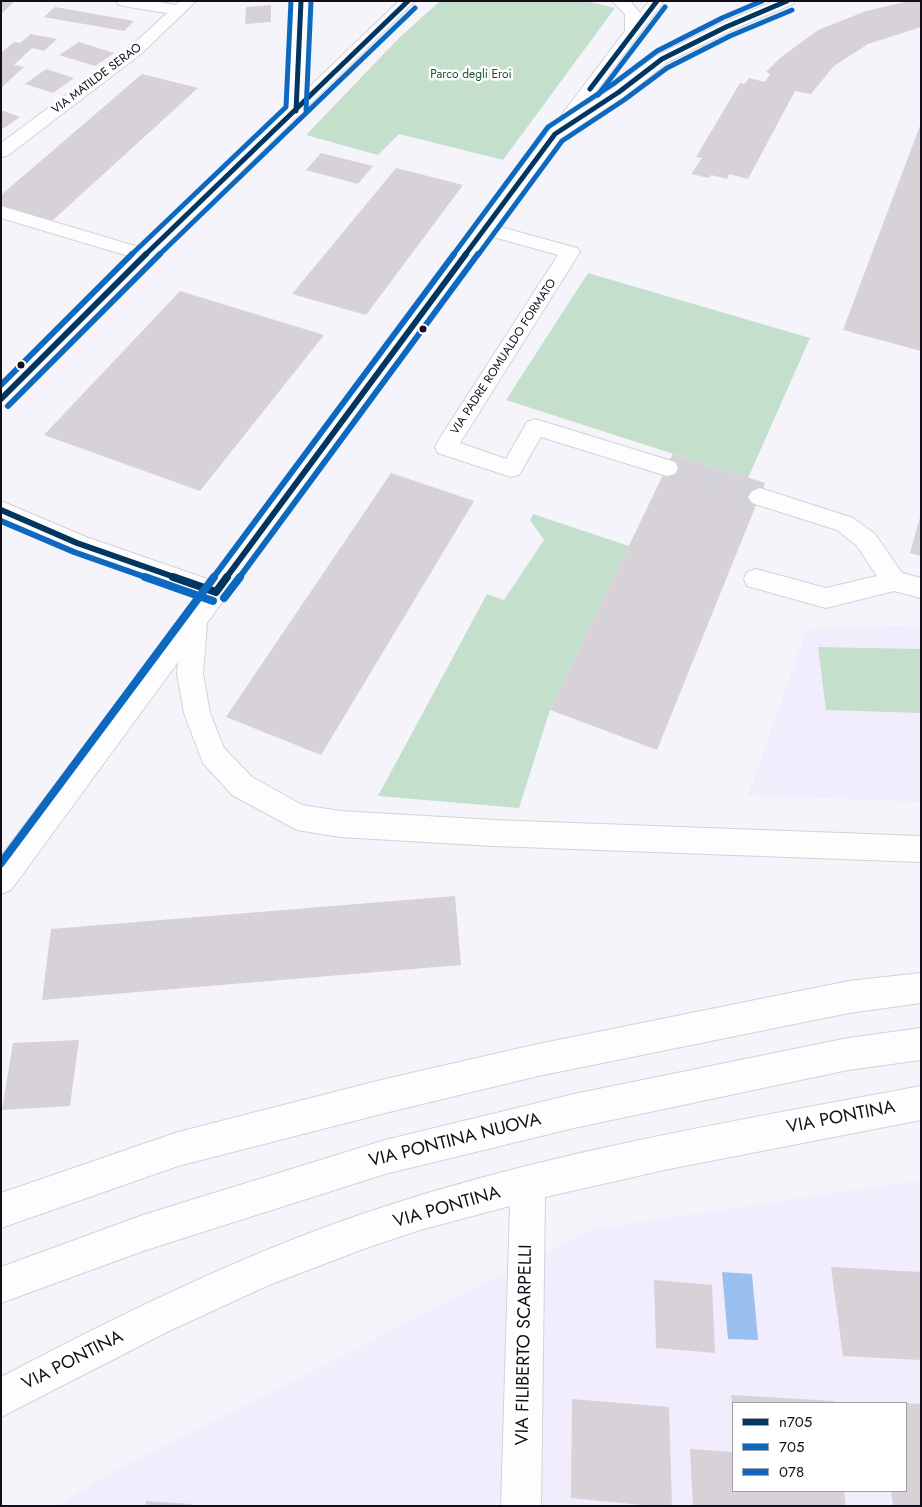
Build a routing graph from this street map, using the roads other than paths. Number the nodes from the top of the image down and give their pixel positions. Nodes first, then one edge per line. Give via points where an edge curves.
1 (123, 1) edge
2 (301, 1) edge
3 (408, 1) edge
4 (619, 1) edge
5 (657, 1) edge
6 (788, 1) edge
7 (185, 6) edge
8 (633, 34) junction
9 (296, 111) junction
10 (555, 134) junction
11 (4, 149) edge
12 (1, 212) edge
13 (486, 229) junction
14 (145, 254) junction
15 (1, 399) edge
16 (667, 468) tunnel mouth
17 (760, 497) tunnel mouth
18 (1, 510) edge
19 (756, 579) dead end
20 (894, 581) junction
21 (921, 588) edge
22 (216, 592) junction
23 (194, 622) junction
24 (921, 849) edge
25 (1, 880) edge
26 (921, 988) edge
27 (921, 1044) edge
28 (921, 1103) edge
29 (528, 1185) junction
30 (1, 1211) edge
31 (1, 1285) edge
32 (1, 1398) edge
33 (521, 1506) edge

1 - 7 main road
2 - 9 main road
3 - 9 main road
4 - 8 main road via 634,15
5 - 8 main road
6 - 10 main road via 662,59
7 - 11 main road, VIA MATILDE SERAO via 135,52
8 - 10 main road
9 - 14 main road
10 - 13 main road
12 - 14 main road
13 - 16 main road, VIA PADRE ROMUALDO FORMATO via 570,252 446,447 511,468 535,427
13 - 22 main road
14 - 15 main road
17 - 20 main road via 845,524 866,540
18 - 22 main road via 78,543
19 - 20 main road via 826,598
20 - 21 main road
22 - 23 main road
23 - 24 main road via 190,674 197,713 213,755 242,786 297,816 340,824 494,833
23 - 25 main road
26 - 30 main road via 848,997 538,1060 385,1096 178,1149
27 - 31 main road, VIA PONTINA NUOVA via 848,1054 584,1109 385,1157 143,1233
28 - 29 main road, VIA PONTINA
29 - 32 main road, VIA PONTINA via 420,1214 276,1265 130,1331
29 - 33 main road, VIA FILIBERTO SCARPELLI

